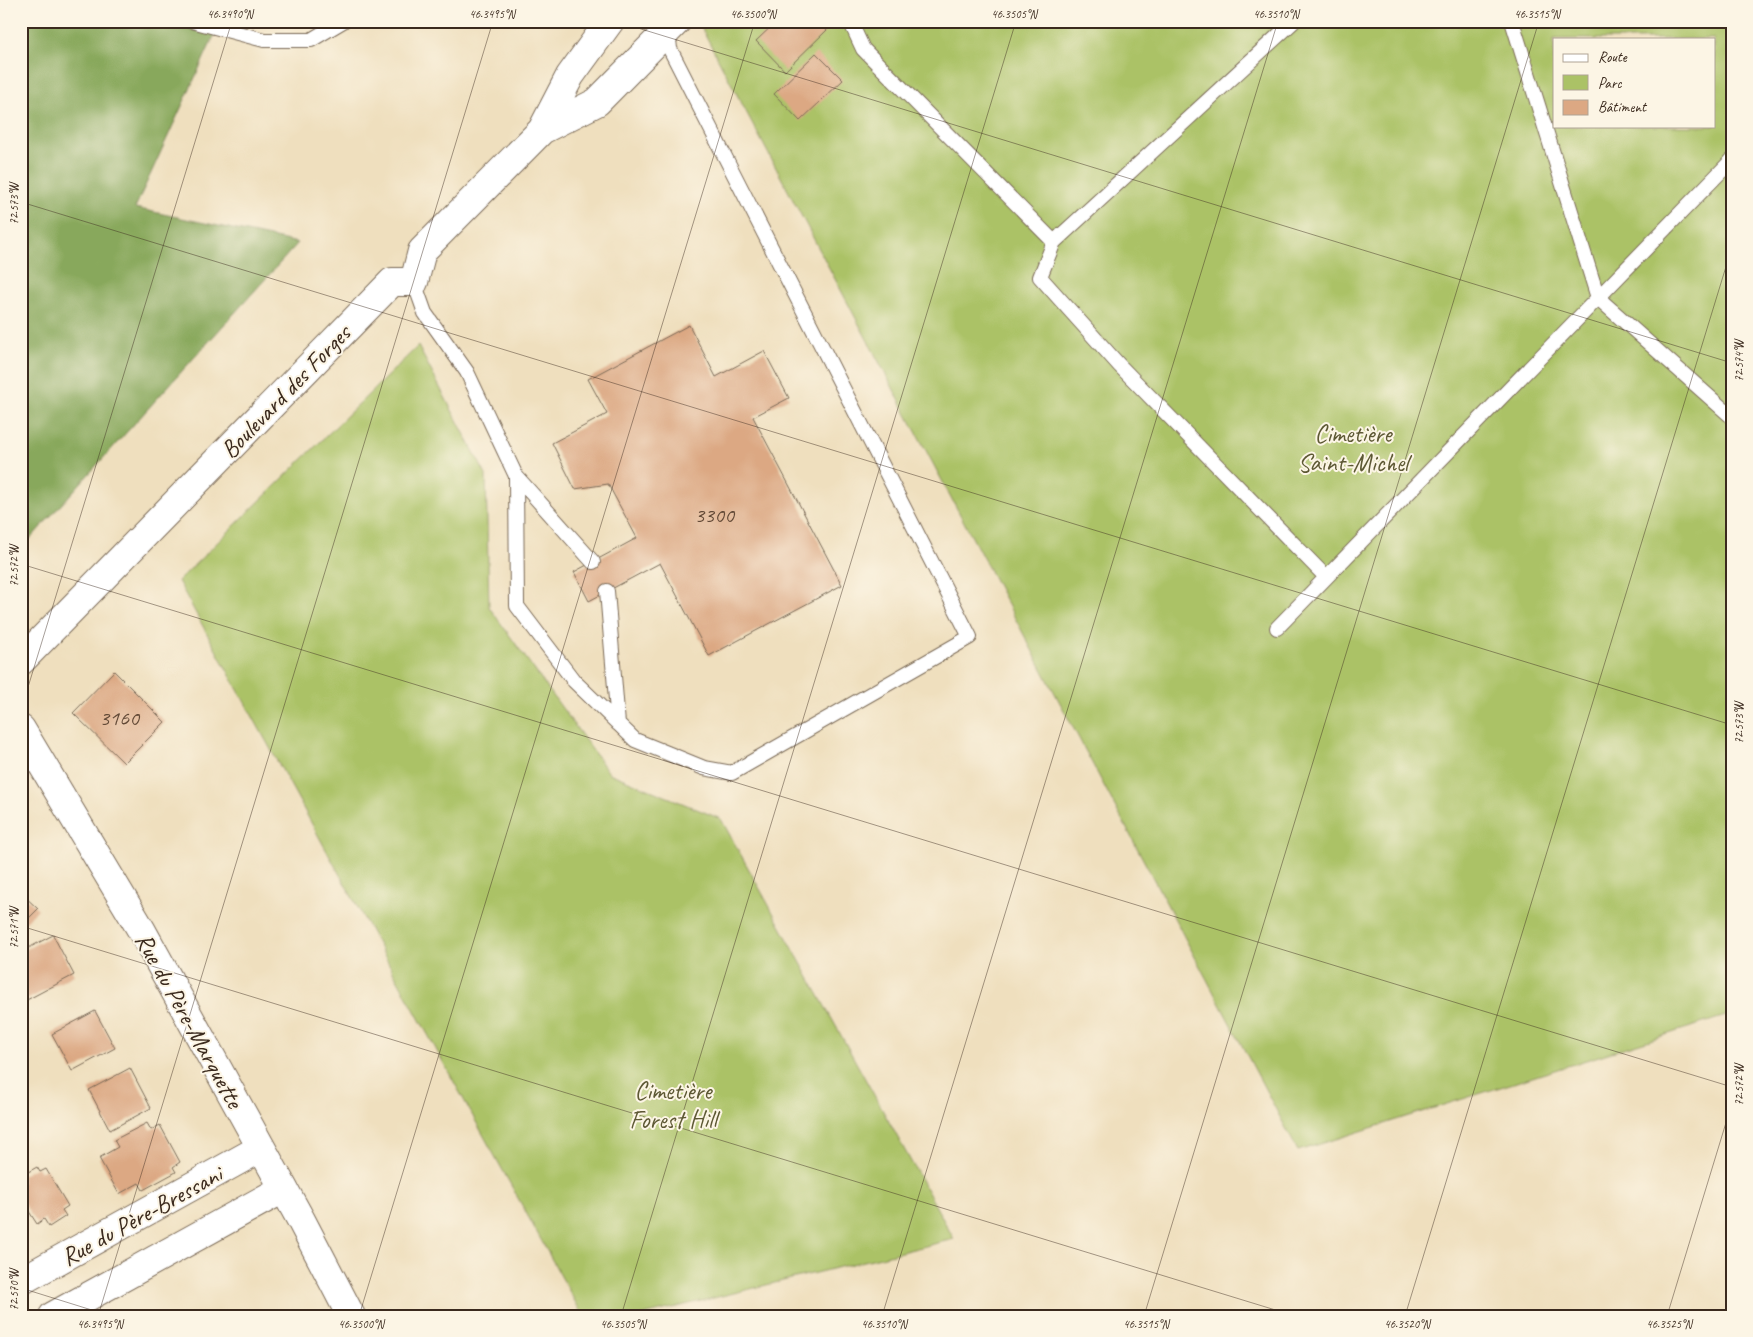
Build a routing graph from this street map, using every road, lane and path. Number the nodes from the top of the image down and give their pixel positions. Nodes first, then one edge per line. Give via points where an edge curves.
1 (192, 21) edge
2 (343, 21) edge
3 (610, 21) edge
4 (850, 21) edge
5 (1294, 21) edge
6 (1512, 21) edge
7 (672, 26) edge
8 (542, 130) junction
9 (1732, 160) edge
10 (1054, 242) junction
11 (414, 282) junction
12 (1598, 298) junction
13 (1732, 417) edge
14 (516, 476) junction
15 (593, 562) dead end
16 (1326, 577) junction
17 (608, 591) dead end
18 (1277, 628) dead end
19 (21, 661) edge
20 (618, 724) junction
21 (21, 729) edge
22 (261, 1148) junction
23 (284, 1189) junction
24 (21, 1282) edge
25 (53, 1316) edge
26 (351, 1316) edge

1 - 2 lane via 264,40 311,40
3 - 8 street via 570,76
4 - 10 lane via 863,49
5 - 10 lane
6 - 12 lane
7 - 8 street via 597,102
7 - 20 lane via 670,50 970,637 732,773 704,768 635,740
8 - 11 street via 422,251
9 - 12 lane
10 - 16 lane via 1040,277 1119,365
11 - 14 lane via 425,313 467,372
11 - 19 street, Boulevard des Forges via 392,282
12 - 13 lane
12 - 16 lane
14 - 15 lane
14 - 20 lane via 518,606 574,681
16 - 18 lane
17 - 20 lane
21 - 22 street, Rue du Père-Marquette via 142,931
22 - 23 street, Rue du Père-Marquette
22 - 24 street, Rue du Père-Bressani
23 - 25 street, Rue du Père-Bressani
23 - 26 street, Rue du Père-Marquette

